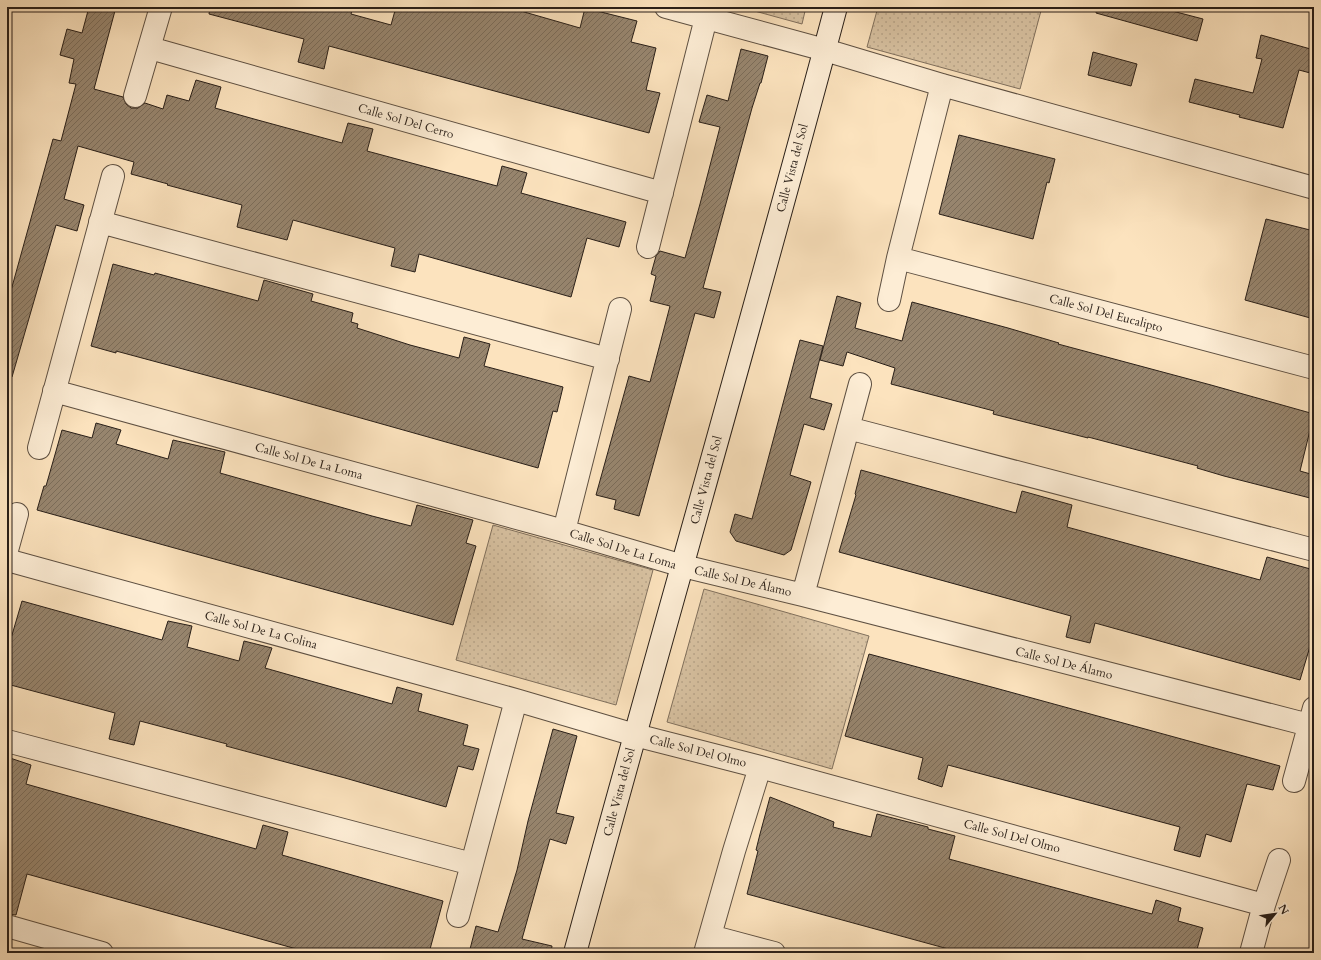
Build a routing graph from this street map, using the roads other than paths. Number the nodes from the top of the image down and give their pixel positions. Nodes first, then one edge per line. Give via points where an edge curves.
1 (161, 7) edge
2 (666, 7) edge
3 (836, 7) edge
4 (706, 18) junction
5 (150, 48) junction
6 (825, 50) junction
7 (942, 85) junction
8 (135, 96) dead end
9 (113, 176) dead end
10 (1314, 188) edge
11 (662, 193) junction
12 (100, 222) junction
13 (648, 247) dead end
14 (898, 258) junction
15 (889, 300) dead end
16 (620, 309) dead end
17 (608, 359) junction
18 (1314, 368) edge
19 (860, 384) dead end
20 (54, 391) junction
21 (848, 428) junction
22 (39, 448) dead end
23 (17, 514) dead end
24 (564, 531) junction
25 (7, 550) edge
26 (1314, 550) edge
27 (7, 560) edge
28 (683, 566) junction
29 (803, 595) junction
30 (516, 700) junction
31 (1312, 716) edge
32 (635, 735) junction
33 (7, 741) edge
34 (760, 767) junction
35 (1294, 781) dead end
36 (1279, 860) dead end
37 (472, 864) junction
38 (1264, 905) junction
39 (458, 916) dead end
40 (7, 926) edge
41 (708, 945) edge
42 (102, 953) edge
43 (575, 953) edge
44 (774, 953) edge
45 (1251, 953) edge

1 - 5 street
2 - 4 street
3 - 6 street, Calle Vista del Sol
4 - 6 street
4 - 11 street
5 - 8 street
5 - 11 street, Calle Sol Del Cerro
6 - 7 street
6 - 28 street, Calle Vista del Sol
7 - 10 street
7 - 14 street
9 - 12 street
11 - 13 street
12 - 17 street
12 - 20 street
14 - 15 street
14 - 18 street, Calle Sol Del Eucalipto
16 - 17 street, Calle Sol De La Loma
17 - 24 street, Calle Sol De La Loma
19 - 21 street, Calle Sol De Álamo
20 - 22 street
20 - 24 street, Calle Sol De La Loma
21 - 26 street
21 - 29 street, Calle Sol De Álamo
23 - 25 street
24 - 28 street, Calle Sol De La Loma
27 - 30 street, Calle Sol De La Colina
28 - 29 street, Calle Sol De Álamo
28 - 32 street, Calle Vista del Sol
29 - 31 street, Calle Sol De Álamo
30 - 32 street, Calle Sol De La Colina
30 - 37 street
31 - 35 street
32 - 34 street, Calle Sol Del Olmo
32 - 43 street, Calle Vista del Sol
33 - 37 street
34 - 38 street, Calle Sol Del Olmo
34 - 41 street, Calle Sol Del Olmo
36 - 38 street
37 - 39 street
38 - 45 street
40 - 42 street
41 - 44 street, Calle Sol Del Olmo

